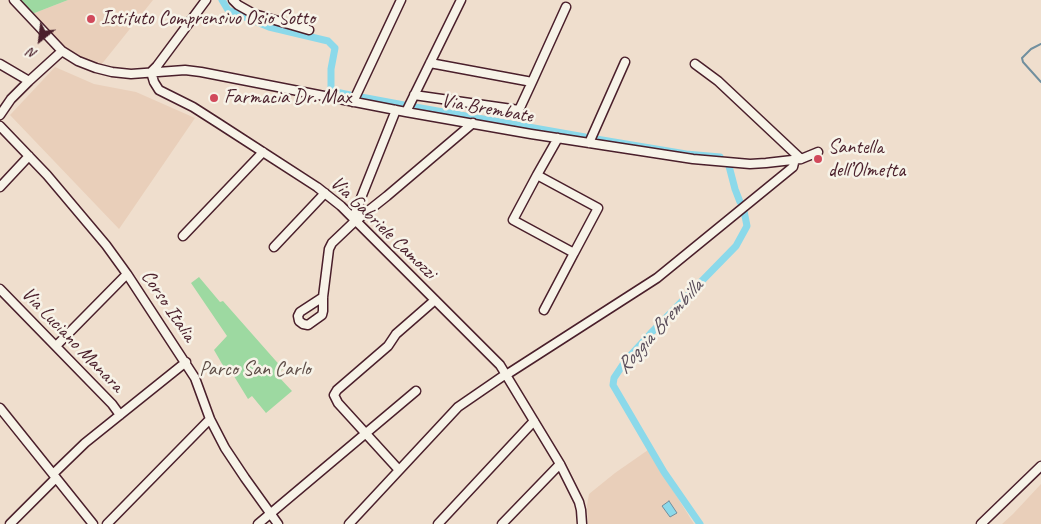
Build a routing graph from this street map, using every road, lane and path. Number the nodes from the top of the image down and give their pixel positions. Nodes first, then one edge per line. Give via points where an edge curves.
1 (14, 0) edge
2 (206, 0) edge
3 (233, 0) edge
4 (401, 0) edge
5 (461, 0) edge
6 (566, 7) dead end
7 (309, 30) dead end
8 (62, 51) junction
9 (626, 62) dead end
10 (430, 63) junction
11 (0, 64) edge
12 (694, 64) dead end
13 (151, 72) junction
14 (29, 81) junction
15 (532, 82) junction
16 (414, 95) junction
17 (353, 102) junction
18 (396, 110) junction
19 (406, 112) junction
20 (0, 115) edge
21 (473, 123) junction
22 (0, 126) edge
23 (558, 138) junction
24 (589, 143) junction
25 (263, 152) junction
26 (818, 152) dead end
27 (29, 156) junction
28 (798, 159) junction
29 (537, 175) junction
30 (0, 187) edge
31 (325, 193) junction
32 (355, 219) junction
33 (182, 236) dead end
34 (274, 247) dead end
35 (574, 253) junction
36 (127, 274) junction
37 (0, 288) edge
38 (322, 297) dead end
39 (435, 300) junction
40 (544, 310) dead end
41 (56, 346) junction
42 (186, 362) junction
43 (506, 374) junction
44 (416, 391) dead end
45 (0, 408) edge
46 (120, 415) junction
47 (210, 419) junction
48 (534, 421) junction
49 (366, 434) junction
50 (560, 464) junction
51 (1041, 466) edge
52 (399, 470) junction
53 (54, 476) junction
54 (270, 513) junction
55 (10, 524) edge
56 (92, 524) edge
57 (107, 524) edge
58 (258, 524) edge
59 (278, 524) edge
60 (349, 524) edge
61 (438, 524) edge
62 (502, 524) edge
63 (582, 524) edge
64 (981, 524) edge

1 - 8 street, Via Brembate
2 - 13 street
3 - 7 street via 254,14
4 - 17 street
5 - 10 street
6 - 15 street
8 - 13 street, Via Brembate via 78,61 112,72
8 - 14 street
9 - 24 street
10 - 15 street
10 - 16 street
11 - 14 street
12 - 28 street via 718,81
13 - 17 street, Via Brembate via 201,72
13 - 25 street, Via Gabriele Camozzi via 159,90 193,107
14 - 20 street
15 - 16 street via 519,110
16 - 19 street
17 - 18 street, Via Brembate
18 - 19 street, Via Brembate
18 - 32 street
19 - 21 street, Via Brembate
21 - 23 street, Via Brembate
21 - 32 street
22 - 27 street, Corso Italia
23 - 24 street, Via Brembate
23 - 29 street
24 - 28 street, Via Brembate via 750,164
25 - 31 street, Via Gabriele Camozzi
25 - 33 street
26 - 28 street, Via Brembate
27 - 30 street
27 - 36 street, Corso Italia
28 - 43 street via 656,278
29 - 35 street via 513,220
29 - 35 street via 598,208
31 - 32 street, Via Gabriele Camozzi
31 - 34 street
32 - 38 street via 330,246
32 - 39 street, Via Gabriele Camozzi
35 - 40 street
36 - 41 street
36 - 42 street, Corso Italia
37 - 41 street, Via Luciano Manara
39 - 43 street, Via Gabriele Camozzi
39 - 49 street via 334,394
41 - 46 street, Via Luciano Manara
42 - 46 street
42 - 47 street, Corso Italia via 196,378
43 - 48 street, Via Gabriele Camozzi
43 - 52 street via 458,408
44 - 49 street
45 - 53 street
46 - 53 street via 85,443
47 - 54 street, Corso Italia via 225,448
47 - 57 street
48 - 50 street, Via Gabriele Camozzi
48 - 61 street
49 - 52 street
49 - 54 street
50 - 62 street
50 - 63 street, Via Gabriele Camozzi via 579,502
51 - 64 street
52 - 60 street
53 - 55 street
53 - 56 street
54 - 58 street
54 - 59 street, Corso Italia

